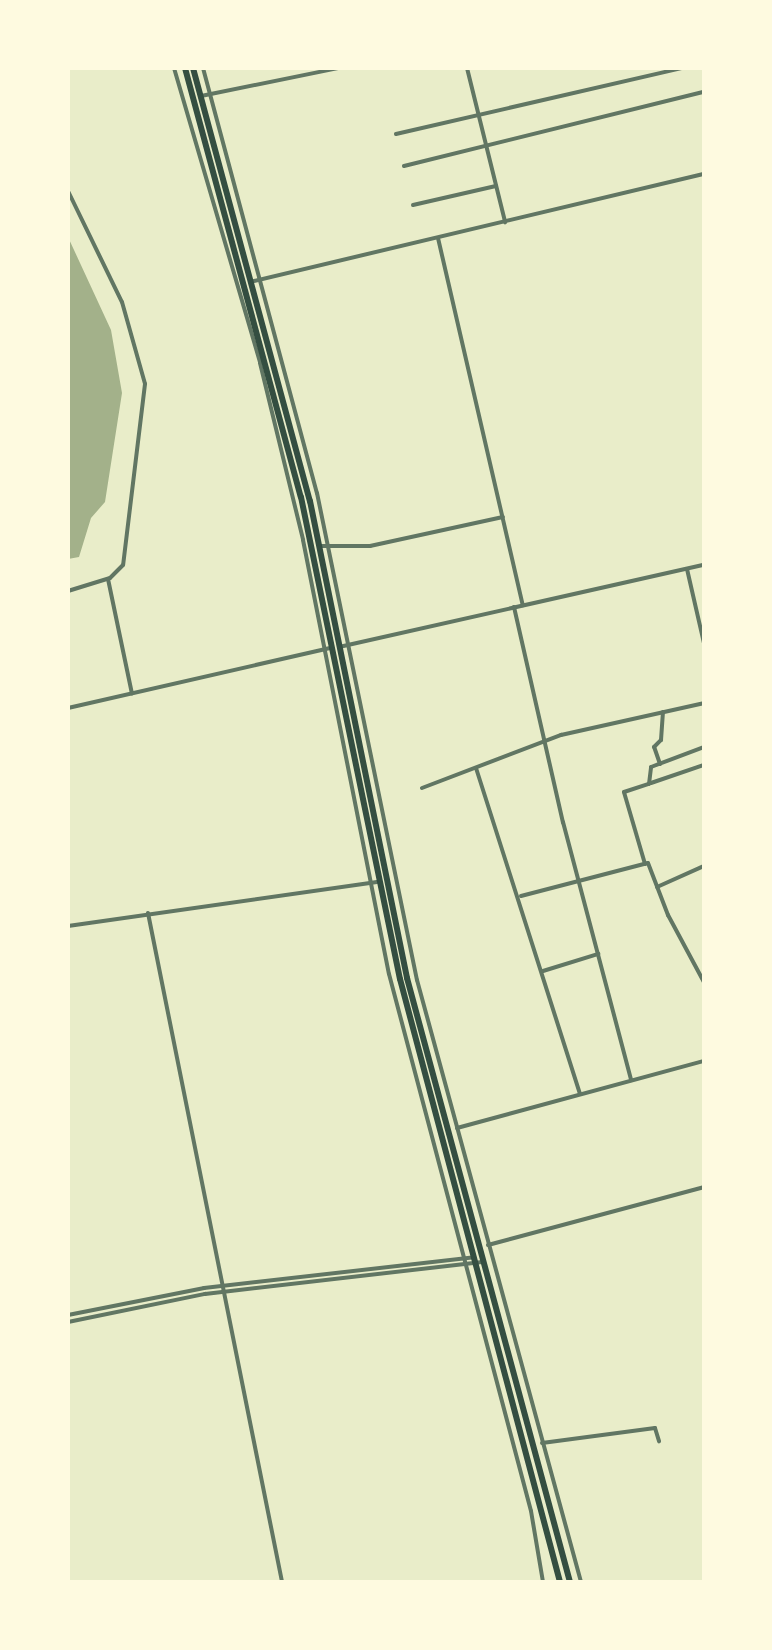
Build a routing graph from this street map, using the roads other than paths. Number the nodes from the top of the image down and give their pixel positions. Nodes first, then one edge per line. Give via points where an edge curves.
1 (174, 68) edge
2 (185, 68) edge
3 (193, 68) edge
4 (203, 68) edge
5 (301, 68) edge
6 (339, 68) edge
7 (467, 68) edge
8 (681, 68) edge
9 (303, 75) junction
10 (704, 92) edge
11 (210, 94) junction
12 (201, 96) junction
13 (478, 113) junction
14 (396, 134) dead end
15 (486, 146) junction
16 (404, 166) dead end
17 (704, 174) edge
18 (496, 186) junction
19 (68, 191) edge
20 (413, 205) dead end
21 (505, 222) junction
22 (438, 238) junction
23 (263, 279) junction
24 (254, 281) junction
25 (503, 517) junction
26 (329, 544) junction
27 (320, 546) junction
28 (704, 565) edge
29 (687, 569) junction
30 (108, 579) junction
31 (68, 591) edge
32 (523, 605) junction
33 (514, 607) junction
34 (704, 643) edge
35 (349, 644) junction
36 (336, 647) junction
37 (323, 650) junction
38 (132, 694) junction
39 (704, 703) edge
40 (68, 708) edge
41 (663, 712) junction
42 (544, 740) junction
43 (704, 747) edge
44 (660, 764) junction
45 (704, 765) edge
46 (476, 768) junction
47 (651, 783) junction
48 (422, 788) dead end
49 (645, 864) junction
50 (704, 866) edge
51 (377, 882) junction
52 (580, 882) junction
53 (368, 884) junction
54 (657, 887) junction
55 (521, 896) junction
56 (148, 913) junction
57 (68, 926) edge
58 (598, 954) junction
59 (704, 966) edge
60 (697, 970) junction
61 (543, 971) junction
62 (704, 982) edge
63 (704, 1061) edge
64 (631, 1080) junction
65 (580, 1094) junction
66 (456, 1129) junction
67 (447, 1131) junction
68 (704, 1187) edge
69 (487, 1246) junction
70 (478, 1257) junction
71 (465, 1261) junction
72 (223, 1289) junction
73 (68, 1315) edge
74 (68, 1322) edge
75 (659, 1441) dead end
76 (541, 1443) junction
77 (532, 1446) junction
78 (282, 1582) edge
79 (543, 1582) edge
80 (560, 1582) edge
81 (570, 1582) edge
82 (581, 1582) edge

1 - 37 street via 260,363
2 - 36 highway via 280,411
3 - 12 highway
4 - 11 street
5 - 9 street
6 - 9 street
7 - 13 street
8 - 13 street
9 - 11 street
10 - 15 street
11 - 12 street
11 - 23 street
12 - 24 highway
13 - 14 street
13 - 15 street
15 - 16 street
15 - 18 street
17 - 21 street
18 - 20 street
18 - 21 street
19 - 30 street via 122,302 144,377 124,558
21 - 22 street
22 - 23 street
22 - 25 street
23 - 24 street
23 - 26 street
24 - 27 highway
25 - 26 street via 370,546
25 - 32 street
26 - 27 street
26 - 35 street
27 - 36 highway
28 - 29 street
29 - 32 street
29 - 34 street
30 - 31 street
30 - 38 street
32 - 33 street
33 - 35 street
33 - 42 street
35 - 36 street
35 - 66 street via 388,851
36 - 37 street
36 - 51 highway
36 - 67 highway via 380,859
37 - 38 street
37 - 53 street
38 - 40 street
39 - 41 street
41 - 42 street
41 - 44 street via 661,741 654,747
42 - 46 street
42 - 52 street
43 - 44 street
44 - 47 street via 650,768
45 - 47 street
46 - 48 street
46 - 55 street
47 - 49 street via 624,794
49 - 52 street
49 - 54 street
50 - 54 street
51 - 53 street
51 - 70 highway
52 - 55 street
52 - 58 street
53 - 56 street
53 - 71 street
54 - 60 street
55 - 61 street
56 - 57 street
56 - 72 street
58 - 61 street
58 - 64 street
59 - 60 street
60 - 62 street
61 - 65 street
63 - 64 street
64 - 65 street
65 - 66 street
66 - 67 street
66 - 69 street
67 - 70 highway
68 - 69 street
69 - 70 street
69 - 76 street
70 - 71 street
70 - 77 highway
70 - 80 highway
71 - 72 street
71 - 79 street via 538,1538
72 - 73 street
72 - 74 street
72 - 78 street
75 - 76 street via 655,1428
76 - 77 street
76 - 82 street
77 - 81 highway

